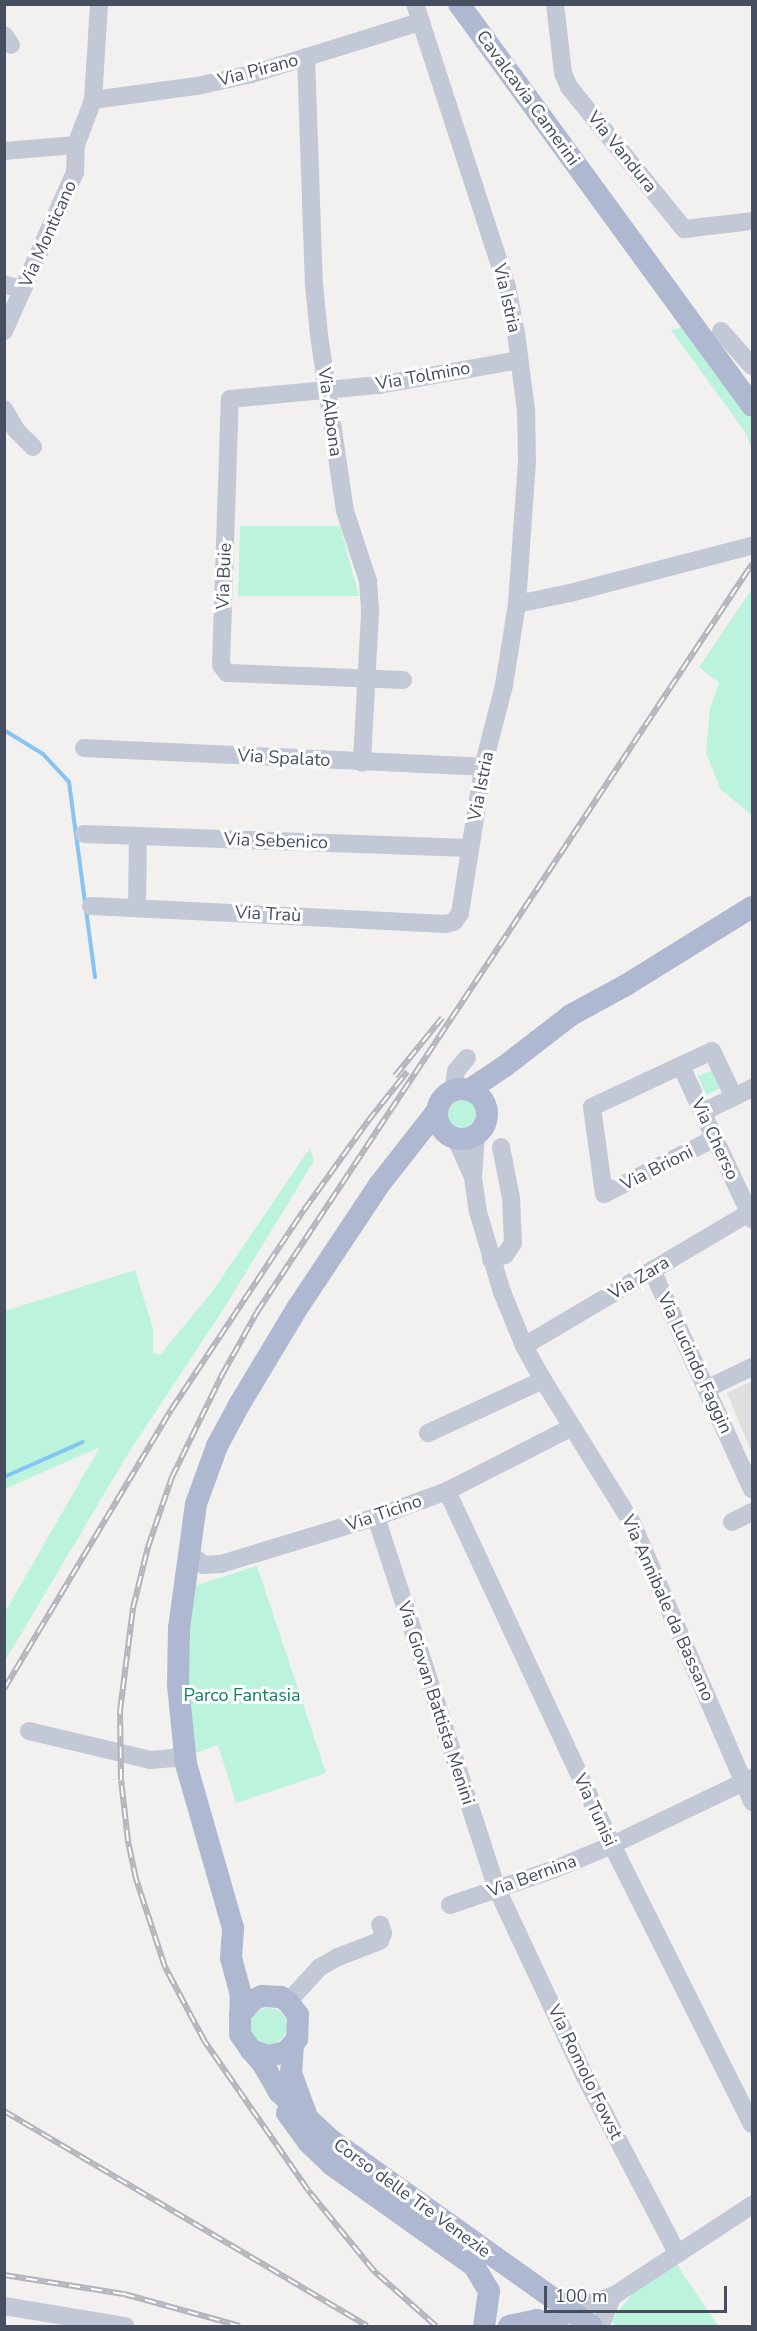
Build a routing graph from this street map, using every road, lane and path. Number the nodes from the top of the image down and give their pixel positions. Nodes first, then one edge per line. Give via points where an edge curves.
1 (99, 4) edge
2 (459, 4) edge
3 (555, 4) edge
4 (417, 13) edge
5 (306, 57) junction
6 (93, 100) junction
7 (76, 145) junction
8 (4, 151) edge
9 (753, 220) edge
10 (4, 284) edge
11 (22, 290) junction
12 (4, 331) edge
13 (720, 331) dead end
14 (519, 360) junction
15 (753, 366) edge
16 (327, 389) junction
17 (753, 406) edge
18 (4, 410) edge
19 (33, 447) dead end
20 (750, 546) dead end
21 (517, 604) junction
22 (365, 678) junction
23 (403, 680) dead end
24 (84, 748) dead end
25 (362, 763) junction
26 (483, 767) junction
27 (84, 834) dead end
28 (138, 836) junction
29 (469, 848) junction
30 (91, 906) dead end
31 (138, 907) junction
32 (753, 907) edge
33 (445, 924) joint
34 (467, 1058) dead end
35 (505, 1066) junction
36 (681, 1066) junction
37 (753, 1088) edge
38 (461, 1090) junction
39 (734, 1097) junction
40 (486, 1106) junction
41 (437, 1111) junction
42 (703, 1112) junction
43 (460, 1136) junction
44 (715, 1138) junction
45 (501, 1148) dead end
46 (407, 1150) junction
47 (751, 1214) edge
48 (491, 1260) junction
49 (652, 1270) junction
50 (524, 1346) junction
51 (753, 1367) edge
52 (543, 1380) junction
53 (708, 1388) junction
54 (572, 1427) junction
55 (428, 1433) dead end
56 (753, 1488) edge
57 (447, 1491) junction
58 (753, 1512) edge
59 (376, 1517) junction
60 (732, 1522) dead end
61 (188, 1553) junction
62 (29, 1731) dead end
63 (184, 1754) junction
64 (748, 1780) edge
65 (753, 1802) edge
66 (612, 1845) junction
67 (497, 1889) junction
68 (450, 1905) dead end
69 (380, 1924) dead end
70 (236, 1971) junction
71 (280, 1999) junction
72 (240, 2015) junction
73 (293, 2045) junction
74 (251, 2050) junction
75 (279, 2092) junction
76 (308, 2118) junction
77 (753, 2124) edge
78 (753, 2205) edge
79 (677, 2253) junction
80 (613, 2296) junction
81 (4, 2306) edge
82 (561, 2317) edge
83 (125, 2326) edge
84 (484, 2326) edge
85 (509, 2326) edge
86 (592, 2326) edge
87 (600, 2326) edge

1 - 6 street, Via Monticano
2 - 17 main road, Cavalcavia Camerini
3 - 9 street, Via Vandura via 563,73 569,87 684,229
4 - 5 street, Via Pirano
4 - 14 street, Via Istria via 504,276
5 - 6 street, Via Pirano via 197,86
5 - 16 street, Via Albona via 314,284
6 - 7 street, Via Monticano
7 - 8 street
7 - 11 street, Via Monticano via 75,172
10 - 11 street
11 - 12 street, Via Monticano
13 - 15 street
14 - 16 street, Via Tolmino via 379,385
14 - 21 street, Via Istria via 526,410 527,461
16 - 22 street, Via Albona via 345,511 368,580 370,613
16 - 22 street, Via Buie via 230,399 220,665 227,673
18 - 19 street via 15,430
20 - 21 street
21 - 26 street, Via Istria via 504,685
22 - 23 street, Via Buie
22 - 25 street, Via Albona
24 - 25 street, Via Spalato
25 - 26 street, Via Spalato
26 - 29 street, Via Istria
27 - 28 street, Via Sebenico
28 - 29 street, Via Sebenico
28 - 31 street
29 - 33 street, Via Istria via 460,913 454,922
30 - 31 street, Via Traù
31 - 33 street, Via Traù
32 - 35 main road via 571,1015
34 - 38 street via 456,1071
35 - 38 main road
35 - 40 main road
36 - 39 street via 712,1051
36 - 42 street, Via Cherso
36 - 44 street, Via Brioni via 592,1107 604,1194
37 - 39 street
38 - 40 main road via 476,1093
38 - 41 main road via 442,1099
39 - 42 street
40 - 43 main road via 486,1122
41 - 43 main road, Via Annibale da Bassano via 441,1128
41 - 46 main road, Corso delle Tre Venezie
42 - 44 street, Via Cherso
43 - 46 main road via 432,1137
43 - 48 street, Via Annibale da Bassano
44 - 47 street, Via Cherso
45 - 48 street via 511,1198 513,1243 505,1255
46 - 61 main road, Corso delle Tre Venezie via 379,1185 298,1307 239,1405 217,1446 196,1504
47 - 49 street, Via Zara
48 - 50 street, Via Annibale da Bassano
49 - 50 street, Via Zara
49 - 53 street, Via Lucindo Faggin
50 - 52 street, Via Annibale da Bassano
51 - 53 street
52 - 54 street, Via Annibale da Bassano
52 - 55 street
53 - 56 street, Via Lucindo Faggin
54 - 57 street, Via Ticino
54 - 64 street, Via Annibale da Bassano via 632,1523
57 - 59 street, Via Ticino
57 - 66 street, Via Tunisi
58 - 60 street
59 - 61 street, Via Ticino via 221,1564 204,1565
59 - 67 street, Via Giovan Battista Menini
61 - 63 main road, Corso delle Tre Venezie via 178,1658
62 - 63 street via 151,1760
63 - 70 main road, Corso delle Tre Venezie via 229,1915 231,1958
64 - 65 street, Via Annibale da Bassano
64 - 66 street, Via Bernina
66 - 67 street, Via Bernina
66 - 77 street, Via Tunisi
67 - 68 street, Via Bernina
67 - 79 street, Via Romolo Fowst via 583,2073
69 - 71 street via 380,1941 338,1957
70 - 71 main road via 254,1987
70 - 72 main road, Corso delle Tre Venezie
71 - 72 main road via 253,2000
71 - 73 main road via 298,2015 300,2023
72 - 74 main road, Corso delle Tre Venezie via 240,2034
73 - 74 main road via 277,2055
73 - 76 main road via 291,2073
74 - 75 main road, Corso delle Tre Venezie
75 - 76 main road, Corso delle Tre Venezie
75 - 84 main road via 285,2111 322,2157 474,2266 489,2291
76 - 82 main road, Corso delle Tre Venezie via 331,2140
78 - 79 street
79 - 80 street
80 - 82 street
80 - 87 street
81 - 83 street
82 - 85 main road
82 - 86 main road, Corso delle Tre Venezie

